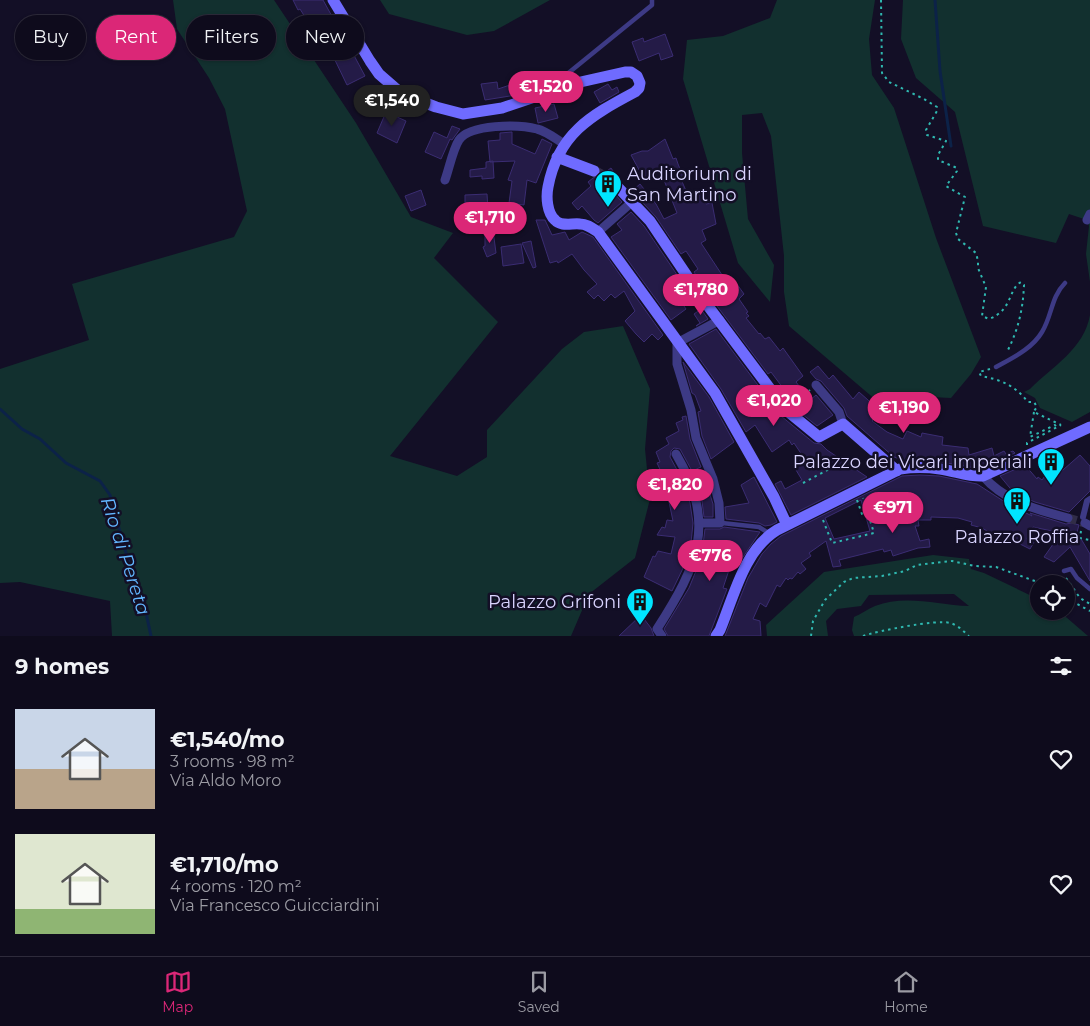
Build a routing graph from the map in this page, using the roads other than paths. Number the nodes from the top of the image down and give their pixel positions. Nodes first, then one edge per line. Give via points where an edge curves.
1 (333, 0) edge
2 (652, 0) edge
3 (554, 90) junction
4 (564, 144) junction
5 (557, 157) junction
6 (594, 171) tunnel mouth
7 (445, 180) dead end
8 (612, 181) tunnel mouth
9 (632, 202) junction
10 (598, 232) junction
11 (1065, 283) dead end
12 (720, 320) junction
13 (677, 343) junction
14 (996, 367) road end
15 (816, 385) road end
16 (843, 424) junction
17 (1090, 427) edge
18 (676, 454) dead end
19 (897, 471) junction
20 (984, 476) junction
21 (1090, 499) edge
22 (1068, 518) tunnel mouth
23 (1086, 522) edge
24 (700, 523) junction
25 (721, 523) junction
26 (786, 525) junction
27 (770, 534) junction
28 (1064, 571) road end
29 (1090, 589) edge
30 (662, 636) edge
31 (716, 636) edge

1 - 3 main road via 379,74 410,98 464,114 502,108
2 - 3 lane via 652,5 561,79
3 - 4 main road via 625,72 637,76 640,83 635,92 588,120
4 - 5 main road
4 - 7 street via 538,129 516,126 466,132 458,141
5 - 6 main road
5 - 10 main road via 546,194 551,215 560,224 581,224
8 - 9 main road
9 - 10 street
9 - 12 main road via 650,221
10 - 13 main road
11 - 14 lane via 1058,290 1042,333 1028,348
12 - 13 street
12 - 16 main road via 786,410 819,437
13 - 25 street via 677,364 696,438 713,479
13 - 26 main road via 715,393 775,496
15 - 16 street via 839,412
16 - 19 main road
17 - 20 main road
18 - 24 street via 693,490
19 - 20 main road via 912,467
19 - 26 main road
20 - 22 street via 991,485 1010,497 1037,510
21 - 23 street via 1087,501
24 - 25 street
24 - 30 street via 692,565 680,592 656,628
25 - 27 lane via 759,527
26 - 27 main road
27 - 31 main road via 757,547 741,576
28 - 29 lane via 1071,569

